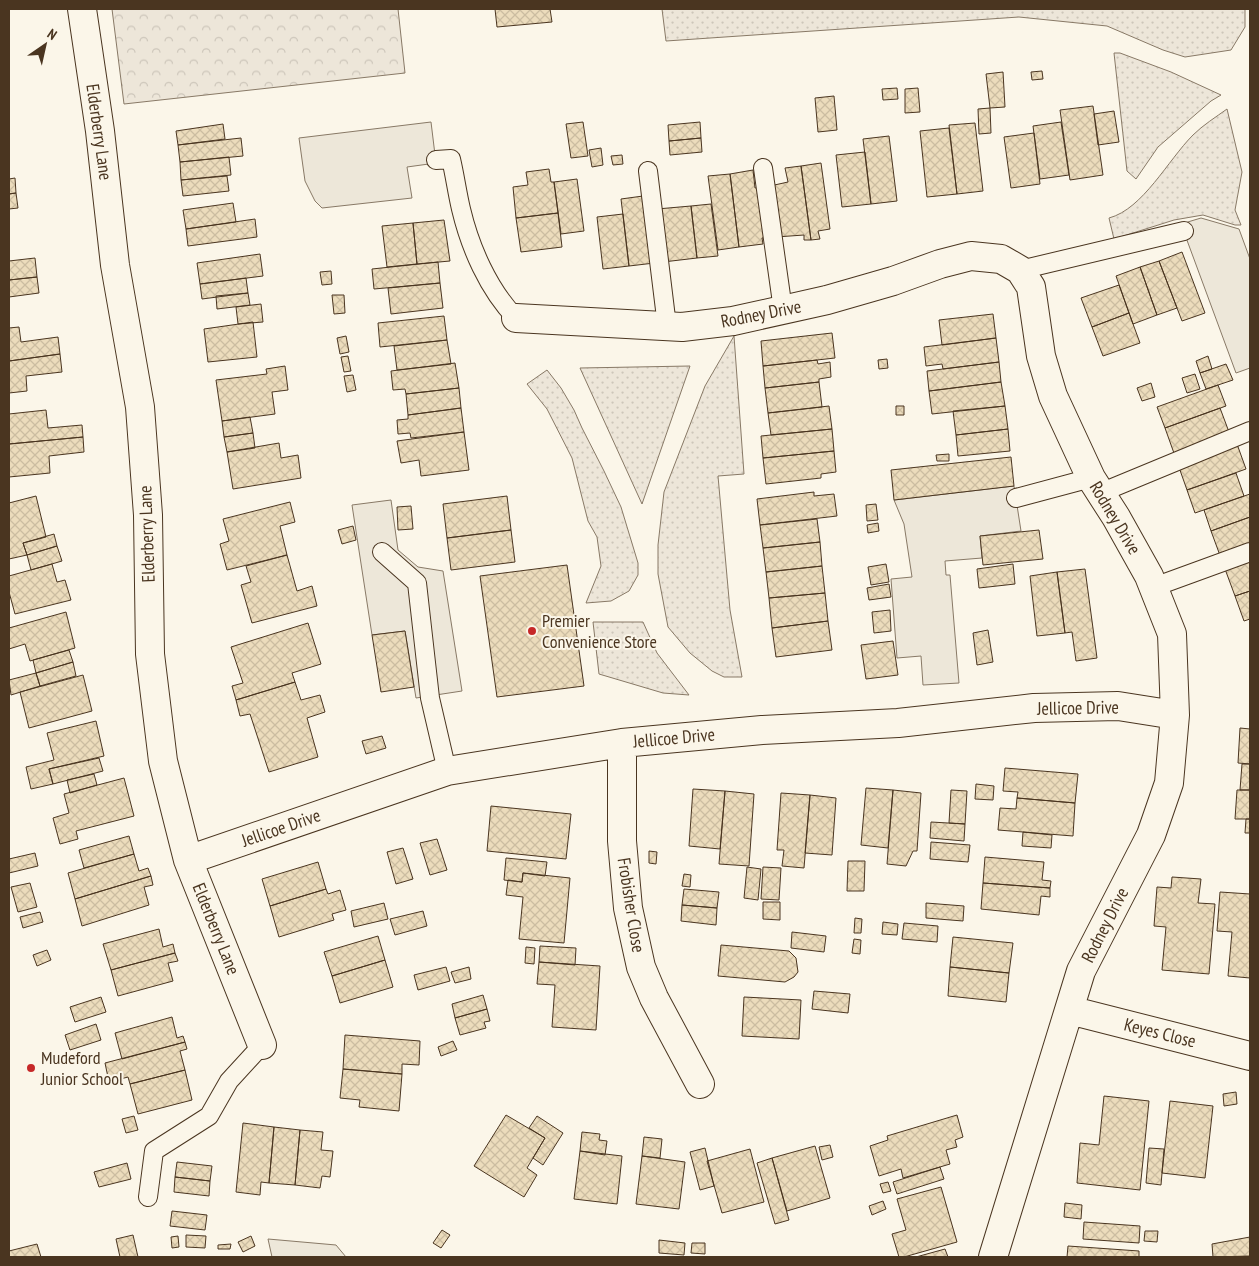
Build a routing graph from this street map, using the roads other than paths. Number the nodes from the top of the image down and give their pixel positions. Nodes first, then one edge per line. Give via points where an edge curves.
1 (82, 9) edge
2 (436, 160) dead end
3 (763, 168) dead end
4 (648, 170) dead end
5 (1184, 231) dead end
6 (1020, 270) junction
7 (783, 310) junction
8 (516, 318) joint
9 (667, 326) junction
10 (1250, 431) edge
11 (1095, 486) junction
12 (1016, 498) dead end
13 (382, 552) dead end
14 (1250, 552) edge
15 (1154, 587) junction
16 (1175, 715) junction
17 (622, 743) junction
18 (447, 771) junction
19 (188, 860) junction
20 (1069, 1010) junction
21 (262, 1045) joint
22 (1250, 1056) edge
23 (700, 1084) dead end
24 (148, 1197) dead end
25 (993, 1257) edge

1 - 19 street, Elderberry Lane via 115,265 140,407 148,515 150,654 162,752
2 - 8 lane via 451,159 474,252 490,283
3 - 7 lane
4 - 9 lane
5 - 6 lane
6 - 7 street, Rodney Drive via 1001,259 971,256 884,284
6 - 11 street, Rodney Drive via 1031,287 1041,356 1054,396
7 - 9 street, Rodney Drive via 734,321
8 - 9 street, Rodney Drive
10 - 11 lane
11 - 12 lane
11 - 15 street, Rodney Drive
13 - 18 lane via 417,583 430,698
14 - 15 lane
15 - 16 street, Rodney Drive via 1172,634
16 - 17 street, Jellicoe Drive via 1118,706 1034,708 898,723 762,730
16 - 20 street, Rodney Drive via 1169,784 1151,835 1081,971
17 - 18 street, Jellicoe Drive
17 - 23 street, Frobisher Close via 622,841 628,908 641,967
18 - 19 street, Jellicoe Drive
19 - 21 street, Elderberry Lane
20 - 22 street, Keyes Close
20 - 25 street, Rodney Drive
21 - 24 lane via 229,1081 209,1116 154,1151

